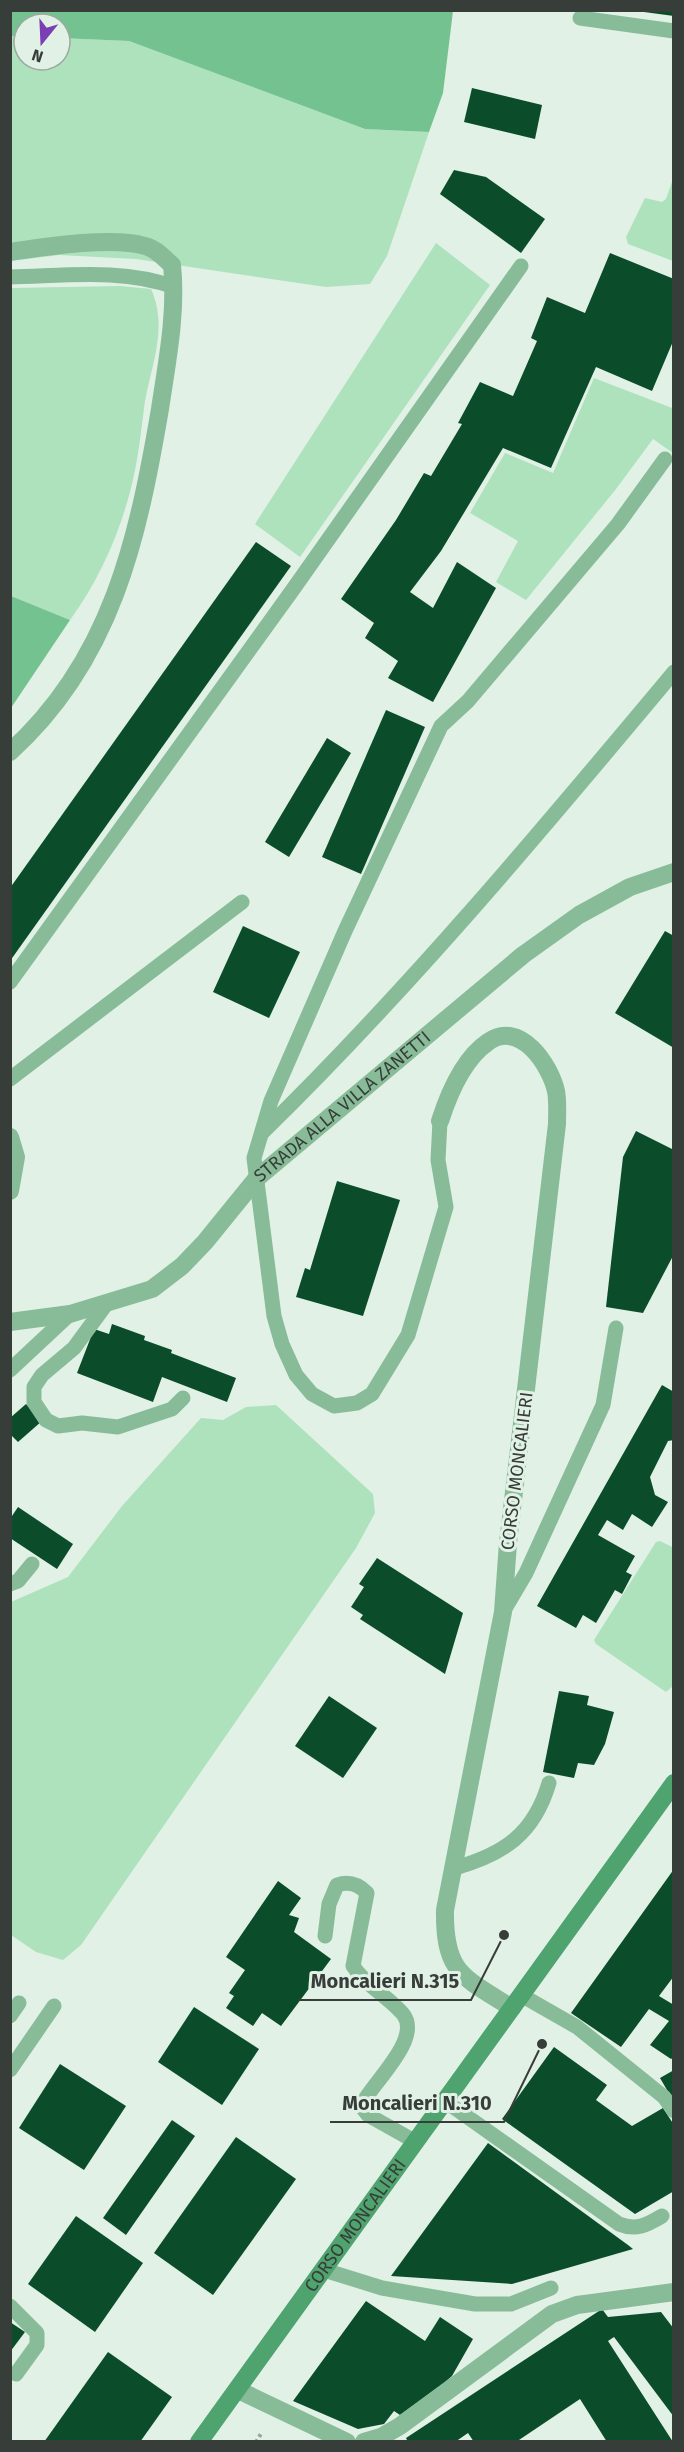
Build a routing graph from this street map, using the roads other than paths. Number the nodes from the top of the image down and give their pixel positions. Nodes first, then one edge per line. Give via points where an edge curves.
1 (580, 18) dead end
2 (674, 31) edge
3 (10, 252) edge
4 (521, 266) dead end
5 (10, 277) edge
6 (174, 287) junction
7 (665, 459) dead end
8 (674, 672) edge
9 (10, 752) edge
10 (674, 872) edge
11 (242, 902) dead end
12 (10, 982) edge
13 (10, 1079) edge
14 (440, 1121) joint
15 (260, 1134) junction
16 (10, 1137) edge
17 (257, 1178) junction
18 (10, 1191) edge
19 (106, 1303) junction
20 (70, 1314) junction
21 (10, 1322) edge
22 (616, 1328) dead end
23 (10, 1370) edge
24 (183, 1398) dead end
25 (32, 1564) dead end
26 (10, 1584) edge
27 (503, 1612) junction
28 (549, 1783) dead end
29 (674, 1783) edge
30 (455, 1868) junction
31 (325, 1935) dead end
32 (516, 2002) junction
33 (54, 2006) dead end
34 (10, 2070) edge
35 (445, 2101) junction
36 (674, 2111) edge
37 (416, 2142) junction
38 (662, 2217) dead end
39 (324, 2270) junction
40 (551, 2288) dead end
41 (674, 2292) edge
42 (10, 2306) edge
43 (16, 2374) dead end
44 (238, 2390) junction
45 (200, 2442) edge
46 (347, 2442) edge
47 (364, 2442) edge

1 - 2 lane
3 - 6 street via 124,243 147,246 172,265
4 - 12 lane
5 - 6 lane via 150,278
6 - 9 street via 169,354 147,488 114,601 81,667
7 - 15 lane via 618,525 468,701 441,726 292,1052
8 - 15 lane via 509,868 341,1054
10 - 17 street, STRADA ALLA VILLA ZANETTI via 609,898 522,955
11 - 13 lane
14 - 17 lane via 438,1160 446,1207 440,1228 408,1335 372,1395 357,1403 334,1406 312,1394 296,1375 282,1344 274,1316
14 - 27 street, CORSO MONCALIERI via 449,1093 473,1056 489,1040 523,1040 547,1067 556,1093 554,1156
15 - 17 lane via 254,1158
16 - 18 street via 16,1157
17 - 19 street, STRADA ALLA VILLA ZANETTI via 182,1266 152,1288
19 - 20 street, STRADA ALLA VILLA ZANETTI
19 - 24 lane via 74,1348 34,1387 34,1402 46,1420 58,1426 82,1423 118,1427 172,1409
20 - 21 street, STRADA ALLA VILLA ZANETTI
20 - 23 lane
22 - 27 lane via 603,1405 526,1573
25 - 26 lane via 18,1581
27 - 30 street, CORSO MONCALIERI
28 - 30 lane via 541,1808 521,1834 487,1859
29 - 32 main road, CORSO MONCALIERI
30 - 32 street, CORSO MONCALIERI via 445,1910 450,1960 465,1978
31 - 37 lane via 329,1904 337,1885 346,1882 360,1886 367,1893 367,1905 353,1966 405,2016 408,2035 361,2106 368,2115
32 - 35 main road, CORSO MONCALIERI
32 - 36 lane via 577,2027 664,2097
33 - 34 lane
35 - 37 main road, CORSO MONCALIERI
35 - 38 lane via 619,2224 645,2227
37 - 39 main road, CORSO MONCALIERI
39 - 40 lane via 382,2288 476,2304 511,2304
39 - 44 main road, CORSO MONCALIERI
41 - 47 street via 577,2305 552,2314 400,2426
42 - 43 lane via 37,2333 37,2344
44 - 45 main road, CORSO MONCALIERI
44 - 46 street

